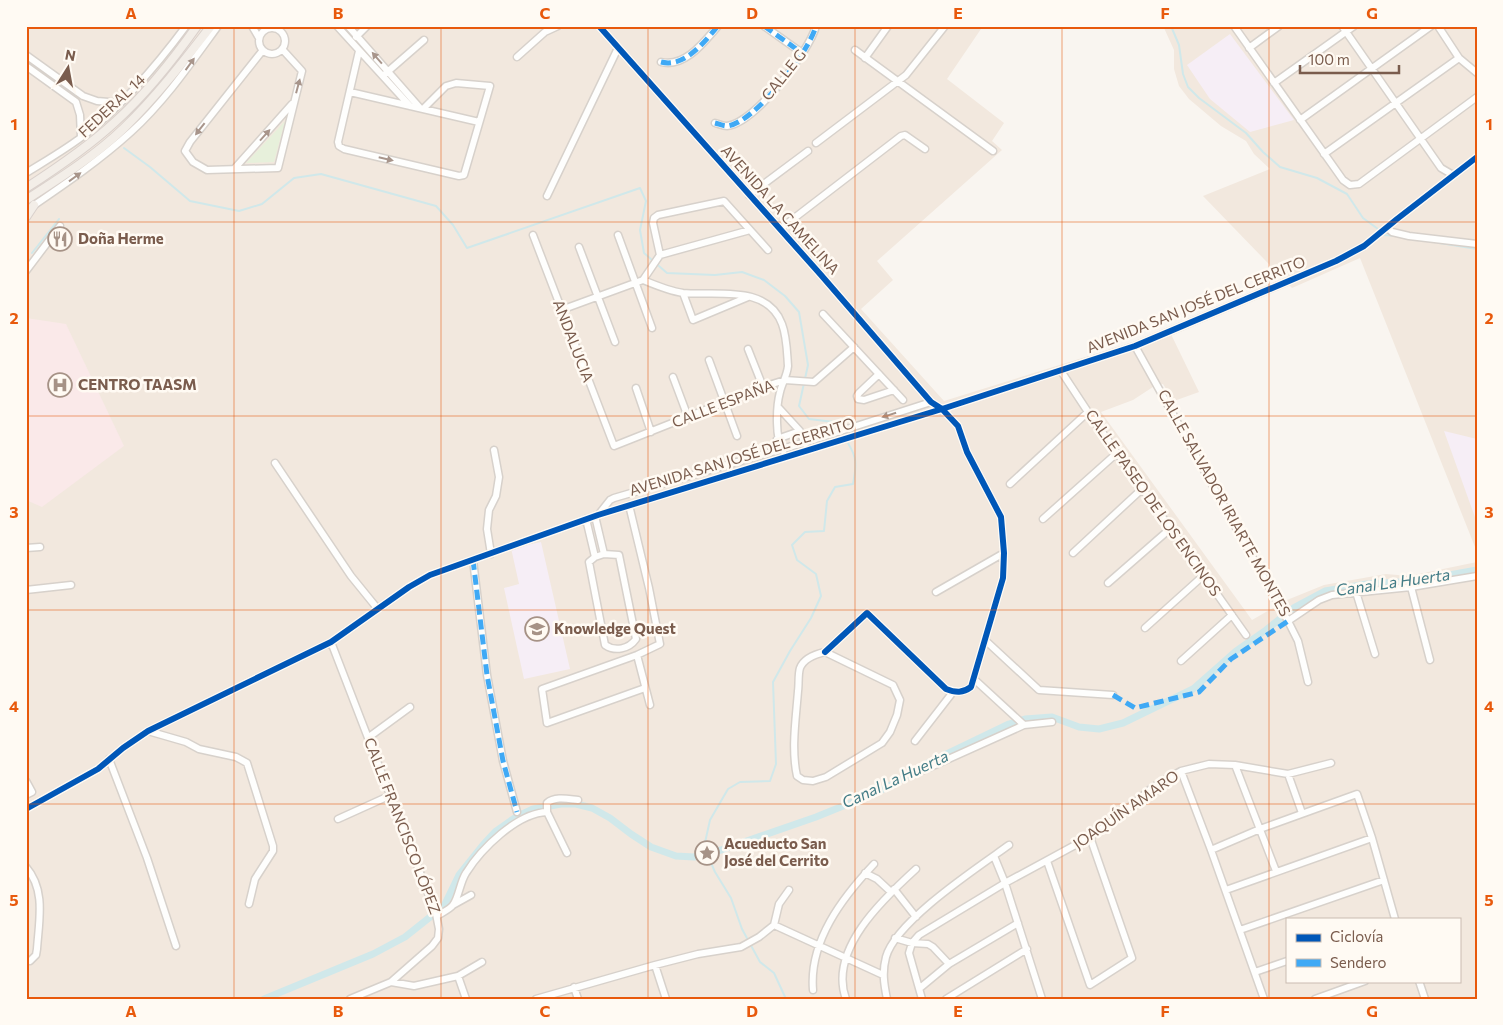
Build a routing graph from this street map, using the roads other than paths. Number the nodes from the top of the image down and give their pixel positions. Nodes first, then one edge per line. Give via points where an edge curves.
1 (186, 26) edge
2 (197, 26) edge
3 (211, 26) edge
4 (218, 26) edge
5 (252, 26) edge
6 (336, 26) edge
7 (348, 26) edge
8 (368, 26) edge
9 (558, 26) edge
10 (599, 26) edge
11 (718, 26) edge
12 (764, 26) edge
13 (816, 26) edge
14 (888, 26) edge
15 (945, 26) edge
16 (1234, 26) edge
17 (1279, 26) edge
18 (1354, 26) edge
19 (1431, 26) edge
20 (1438, 26) edge
21 (267, 27) edge
22 (1344, 29) edge
23 (357, 36) junction
24 (259, 38) junction
25 (424, 40) dead end
26 (351, 42) junction
27 (618, 48) junction
28 (1249, 48) junction
29 (282, 49) junction
30 (263, 50) junction
31 (855, 50) dead end
32 (359, 51) junction
33 (802, 53) junction
34 (26, 55) edge
35 (517, 57) dead end
36 (865, 58) junction
37 (1459, 58) junction
38 (661, 62) dead end
39 (38, 64) junction
40 (26, 66) edge
41 (1372, 68) junction
42 (33, 70) junction
43 (388, 71) junction
44 (1477, 73) edge
45 (382, 76) junction
46 (898, 82) junction
47 (1274, 83) junction
48 (350, 92) junction
49 (1477, 97) edge
50 (294, 102) junction
51 (120, 103) junction
52 (1396, 103) junction
53 (410, 106) junction
54 (421, 108) junction
55 (1300, 120) junction
56 (479, 122) junction
57 (715, 123) dead end
58 (81, 137) junction
59 (1421, 139) junction
60 (816, 143) dead end
61 (925, 149) dead end
62 (808, 151) dead end
63 (993, 151) dead end
64 (1324, 154) junction
65 (1477, 157) edge
66 (235, 168) junction
67 (1441, 168) junction
68 (26, 173) edge
69 (1453, 175) junction
70 (1442, 184) junction
71 (26, 188) edge
72 (749, 194) junction
73 (547, 196) dead end
74 (26, 200) edge
75 (34, 205) junction
76 (26, 210) edge
77 (26, 217) edge
78 (60, 226) dead end
79 (1388, 227) junction
80 (780, 229) junction
81 (750, 230) junction
82 (533, 235) dead end
83 (618, 235) dead end
84 (1477, 244) edge
85 (579, 247) dead end
86 (768, 250) dead end
87 (658, 257) junction
88 (26, 271) edge
89 (643, 280) junction
90 (635, 283) junction
91 (683, 293) junction
92 (598, 297) junction
93 (748, 297) junction
94 (561, 310) junction
95 (823, 314) dead end
96 (652, 328) dead end
97 (615, 342) dead end
98 (1136, 346) junction
99 (854, 347) junction
100 (748, 349) dead end
101 (709, 360) dead end
102 (1061, 371) junction
103 (879, 374) junction
104 (673, 377) dead end
105 (785, 380) junction
106 (763, 387) junction
107 (636, 388) dead end
108 (894, 390) junction
109 (902, 400) dead end
110 (725, 402) junction
111 (931, 402) junction
112 (778, 407) junction
113 (942, 409) junction
114 (1088, 412) junction
115 (688, 417) junction
116 (800, 431) junction
117 (651, 432) junction
118 (737, 436) dead end
119 (777, 439) junction
120 (804, 442) junction
121 (614, 446) joint
122 (781, 449) junction
123 (494, 450) dead end
124 (805, 450) junction
125 (1117, 453) junction
126 (786, 456) junction
127 (275, 464) dead end
128 (1010, 484) dead end
129 (1142, 488) junction
130 (614, 498) junction
131 (629, 505) junction
132 (617, 509) junction
133 (597, 516) junction
134 (586, 519) junction
135 (1043, 519) dead end
136 (1171, 528) junction
137 (40, 547) dead end
138 (26, 548) edge
139 (1004, 553) junction
140 (1073, 553) dead end
141 (491, 554) junction
142 (604, 554) junction
143 (595, 557) junction
144 (473, 560) junction
145 (1204, 575) junction
146 (1477, 576) edge
147 (1108, 583) dead end
148 (71, 585) dead end
149 (1411, 587) junction
150 (26, 590) edge
151 (936, 592) dead end
152 (1356, 592) junction
153 (377, 608) junction
154 (1232, 615) junction
155 (1288, 620) junction
156 (1145, 628) dead end
157 (1246, 635) dead end
158 (984, 640) junction
159 (331, 642) junction
160 (825, 652) junction
161 (1375, 654) dead end
162 (637, 655) junction
163 (1430, 660) dead end
164 (1181, 661) dead end
165 (974, 679) junction
166 (1308, 682) dead end
167 (645, 688) junction
168 (953, 692) junction
169 (1113, 695) dead end
170 (650, 706) dead end
171 (410, 707) dead end
172 (1052, 722) dead end
173 (1024, 724) junction
174 (148, 731) junction
175 (369, 738) junction
176 (915, 740) dead end
177 (110, 759) junction
178 (1331, 763) dead end
179 (1235, 764) junction
180 (924, 770) dead end
181 (1181, 771) junction
182 (1288, 774) junction
183 (26, 781) edge
184 (29, 794) edge
185 (391, 795) junction
186 (578, 800) dead end
187 (547, 808) junction
188 (26, 809) edge
189 (517, 812) dead end
190 (1302, 813) junction
191 (338, 819) dead end
192 (1260, 829) junction
193 (1090, 837) junction
194 (1372, 838) junction
195 (1009, 845) dead end
196 (1211, 850) junction
197 (567, 853) dead end
198 (994, 856) junction
199 (1047, 861) junction
200 (874, 864) dead end
201 (26, 867) edge
202 (916, 869) dead end
203 (1276, 870) junction
204 (866, 873) junction
205 (1384, 880) junction
206 (1005, 883) junction
207 (789, 890) dead end
208 (893, 890) junction
209 (1226, 890) junction
210 (471, 895) dead end
211 (249, 904) dead end
212 (453, 905) junction
213 (436, 914) junction
214 (916, 917) junction
215 (1395, 918) edge
216 (1018, 923) junction
217 (774, 925) junction
218 (1240, 930) junction
219 (895, 938) junction
220 (912, 943) junction
221 (819, 944) junction
222 (176, 946) dead end
223 (1027, 949) junction
224 (845, 957) junction
225 (30, 961) dead end
226 (1286, 961) edge
227 (482, 962) dead end
228 (949, 964) junction
229 (654, 965) junction
230 (1255, 972) junction
231 (883, 975) junction
232 (458, 976) junction
233 (391, 982) junction
234 (1362, 982) edge
235 (1419, 982) edge
236 (574, 987) junction
237 (920, 988) junction
238 (813, 990) dead end
239 (350, 999) edge
240 (466, 999) edge
241 (536, 999) edge
242 (578, 999) edge
243 (666, 999) edge
244 (846, 999) edge
245 (887, 999) edge
246 (922, 999) edge
247 (946, 999) edge
248 (1042, 999) edge
249 (1264, 999) edge
250 (1315, 999) edge
251 (1425, 999) edge

1 - 51 street, FEDERAL 14
2 - 71 main road via 159,76 115,122 62,165
3 - 74 main road via 124,129 69,172
75 -> 4 street via 131,132 180,78
5 - 24 street
6 - 26 street
7 - 23 street
8 - 23 street
9 - 35 street via 545,32
10 - 27 street, AVENIDA LA CAMELINA
11 - 38 street via 680,61
12 - 33 street
13 - 33 street, CALLE G
14 - 36 street
15 - 46 street
16 - 28 street
17 - 28 street
18 - 22 street
19 - 41 street
20 - 37 street
21 - 24 street
21 - 29 street via 283,33
22 - 41 street
22 - 47 street
23 - 26 street
43 -> 23 street
24 - 30 street
25 - 43 street
26 - 32 street
27 - 72 street, AVENIDA LA CAMELINA
27 - 73 street
28 - 47 street
29 - 30 street via 270,54
50 -> 29 street via 302,71
30 -> 66 street via 185,151 207,170
31 - 36 street
32 - 45 street
32 - 48 street
33 - 57 street, CALLE G via 784,80 758,107 726,126
34 - 39 street
36 - 46 street
37 - 44 street
37 - 52 street
39 - 42 street
39 - 51 street via 84,96
40 - 42 street
41 - 52 street
41 - 55 street
42 - 58 street via 76,102
43 - 45 street
43 - 54 street
45 - 53 street
46 - 60 street
46 - 63 street
47 - 55 street
48 - 53 street
48 -> 56 street via 339,146 459,176 466,171
49 - 59 street
66 -> 50 street
50 - 66 street via 278,168
51 - 58 street, FEDERAL 14
52 - 59 street
52 - 64 street
53 - 54 street
54 - 56 street
54 - 56 street via 446,86 456,83 490,86
55 - 64 street
58 - 68 street, FEDERAL 14
59 - 64 street via 1359,184 1350,185 1343,180
59 - 67 street
61 - 80 street via 905,135 901,136
62 - 72 street
65 - 69 street, AVENIDA SAN JOSÉ DEL CERRITO
67 - 69 street
67 - 70 street
69 - 70 street, AVENIDA SAN JOSÉ DEL CERRITO
70 - 79 street, AVENIDA SAN JOSÉ DEL CERRITO
72 - 80 street, AVENIDA LA CAMELINA
75 - 76 street
75 - 77 main road
78 - 88 street
79 - 84 street via 1392,232 1409,236
79 - 98 street, AVENIDA SAN JOSÉ DEL CERRITO via 1364,246 1336,261
80 - 111 street, AVENIDA LA CAMELINA
81 - 86 street
81 - 87 street
81 - 87 street via 724,201 658,215 653,223
82 - 94 street, ANDALUCIA
83 - 90 street
85 - 92 street
87 - 89 street
89 - 90 street
89 - 91 street
90 - 92 street
90 - 96 street
91 - 93 street via 728,293
91 - 93 street via 693,320
92 - 94 street
92 - 97 street
93 - 105 street via 774,309 783,324 788,366
94 - 121 street, ANDALUCIA
95 - 99 street
98 - 102 street, AVENIDA SAN JOSÉ DEL CERRITO
98 - 155 street, CALLE SALVADOR IRIARTE MONTES
99 - 103 street
99 - 105 street, CALLE ESPAÑA via 817,380
100 - 106 street
101 - 110 street
102 - 113 street, AVENIDA SAN JOSÉ DEL CERRITO
102 - 114 street, CALLE PASEO DE LOS ENCINOS
103 - 108 street
103 - 108 street via 859,393 858,399
104 - 115 street
105 - 106 street, CALLE ESPAÑA
105 - 112 street
106 - 110 street, CALLE ESPAÑA
107 - 117 street
108 - 109 street
110 - 115 street, CALLE ESPAÑA
110 - 118 street
111 - 113 street, AVENIDA LA CAMELINA
111 -> 120 street, AVENIDA SAN JOSÉ DEL CERRITO
112 - 116 street, CALLE ESPAÑA
112 - 119 street, CALLE ESPAÑA
113 - 124 street, AVENIDA SAN JOSÉ DEL CERRITO
113 - 139 street, AVENIDA LA CAMELINA via 958,426 967,452 1001,516
114 - 125 street, CALLE PASEO DE LOS ENCINOS
114 - 128 street
115 - 117 street, CALLE ESPAÑA
116 - 119 street
116 - 120 street, CALLE ESPAÑA
117 - 121 street, CALLE ESPAÑA
119 - 122 street, CALLE ESPAÑA
120 - 122 street, AVENIDA SAN JOSÉ DEL CERRITO
120 - 124 street, CALLE ESPAÑA
122 - 126 street, CALLE ESPAÑA
122 - 130 street, AVENIDA SAN JOSÉ DEL CERRITO
123 - 141 street via 499,477 487,529
124 - 126 street, AVENIDA SAN JOSÉ DEL CERRITO
125 - 129 street, CALLE PASEO DE LOS ENCINOS
125 - 135 street
126 - 131 street, AVENIDA SAN JOSÉ DEL CERRITO
127 - 153 street via 351,576
129 - 136 street, CALLE PASEO DE LOS ENCINOS
129 - 140 street
130 - 132 street via 611,506
130 - 133 street, AVENIDA SAN JOSÉ DEL CERRITO
131 - 132 street, AVENIDA SAN JOSÉ DEL CERRITO
131 - 162 street via 660,644
132 - 133 street, AVENIDA SAN JOSÉ DEL CERRITO
133 - 134 street, AVENIDA SAN JOSÉ DEL CERRITO
133 - 142 street
134 - 141 street, AVENIDA SAN JOSÉ DEL CERRITO
134 - 143 street
136 - 145 street, CALLE PASEO DE LOS ENCINOS
136 - 147 street
137 - 138 street
139 - 151 street
139 - 158 street, AVENIDA LA CAMELINA via 1003,578
141 - 144 street, AVENIDA SAN JOSÉ DEL CERRITO
142 - 143 street
142 - 143 street via 620,555 636,639 622,649 610,649 605,645 589,562
144 - 153 street, AVENIDA SAN JOSÉ DEL CERRITO via 430,575
144 - 189 street via 486,675
145 - 154 street, CALLE PASEO DE LOS ENCINOS
145 - 156 street
146 - 149 street, CALLE SALVADOR IRIARTE MONTES
148 - 150 street
149 - 152 street, CALLE SALVADOR IRIARTE MONTES
149 - 163 street
152 - 155 street, CALLE SALVADOR IRIARTE MONTES via 1319,600
152 - 161 street
153 - 159 street, AVENIDA SAN JOSÉ DEL CERRITO
154 - 157 street, CALLE PASEO DE LOS ENCINOS
154 - 164 street
155 - 166 street via 1298,641
158 - 165 street, AVENIDA LA CAMELINA
158 - 169 street via 1039,690
159 - 174 street, AVENIDA SAN JOSÉ DEL CERRITO
159 - 175 street, CALLE FRANCISCO LÓPEZ
160 - 160 street via 815,654 800,668 795,766 797,776 803,780 826,777 882,743 890,732 900,700 893,686
160 - 168 street via 866,613 946,690
162 - 167 street
162 - 167 street via 542,689 547,723
165 - 168 street via 966,691
165 - 173 street
167 - 170 street
168 - 176 street
171 - 175 street
172 - 173 street
173 - 180 street
174 - 177 street, AVENIDA SAN JOSÉ DEL CERRITO
174 - 211 street via 247,763 273,846 273,852 255,879
175 - 185 street, CALLE FRANCISCO LÓPEZ
177 - 188 street, AVENIDA SAN JOSÉ DEL CERRITO
177 - 222 street
178 - 182 street, JOAQUÍN AMARO
179 - 181 street, JOAQUÍN AMARO via 1209,764
179 - 182 street, JOAQUÍN AMARO
179 - 192 street
181 - 193 street, JOAQUÍN AMARO via 1153,787
181 - 196 street
182 - 190 street
183 - 184 street
185 - 191 street
185 - 213 street, CALLE FRANCISCO LÓPEZ
186 - 187 street via 551,800
187 - 197 street
187 - 212 street via 513,824 480,854 465,874
190 - 192 street
190 - 194 street via 1357,794
192 - 196 street
192 - 203 street
193 - 199 street, JOAQUÍN AMARO
193 - 199 street via 1132,958 1090,985
194 - 203 street
194 - 205 street
195 - 198 street
196 - 209 street
198 - 206 street
198 - 214 street
199 - 206 street, JOAQUÍN AMARO
200 - 204 street
201 - 225 street via 40,896 37,949
202 - 208 street
203 - 209 street
204 - 208 street
204 - 221 street via 830,920
205 - 215 street
205 - 218 street
206 - 216 street
206 - 220 street, JOAQUÍN AMARO via 919,935
207 - 217 street via 779,904
208 - 214 street
208 - 224 street via 856,935
209 - 218 street
210 - 212 street
212 - 213 street
213 - 233 street, CALLE FRANCISCO LÓPEZ via 438,938
214 - 219 street
216 - 223 street
216 - 228 street
217 - 221 street
217 - 229 street via 741,947
218 - 230 street
219 - 220 street
219 - 231 street
220 - 228 street via 928,944
220 - 237 street via 909,953
221 - 224 street
221 - 238 street via 812,974
223 - 247 street
223 - 248 street
224 - 231 street
224 - 244 street via 842,988
226 - 230 street
227 - 232 street
228 - 237 street
229 - 236 street
229 - 243 street
230 - 249 street
231 - 245 street
232 - 233 street via 414,986
232 - 240 street
233 - 239 street, CALLE FRANCISCO LÓPEZ
234 - 250 street
235 - 251 street
236 - 241 street
236 - 242 street
237 - 246 street

